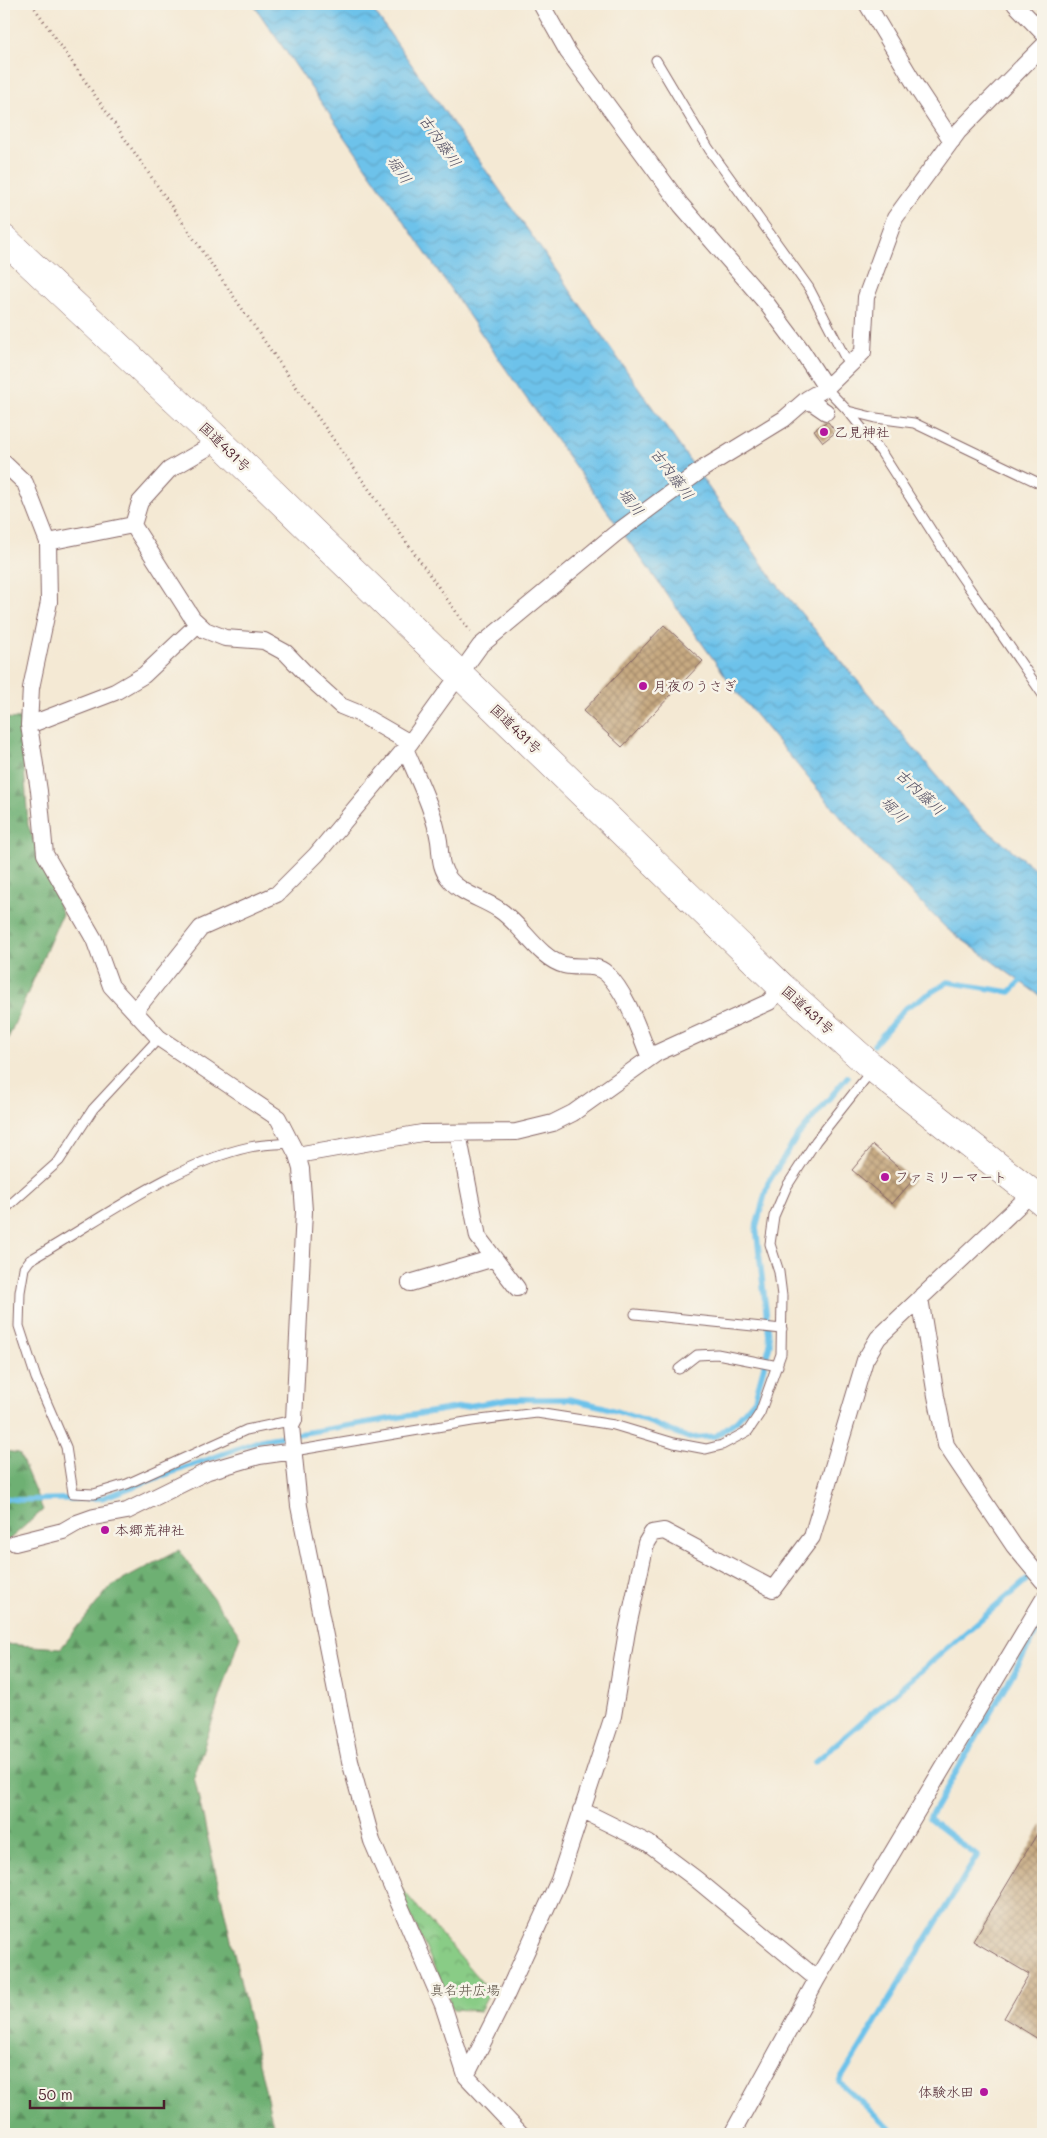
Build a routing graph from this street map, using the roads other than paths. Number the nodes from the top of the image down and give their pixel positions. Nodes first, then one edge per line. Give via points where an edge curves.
1 (541, 4) edge
2 (867, 4) edge
3 (1016, 4) edge
4 (1043, 32) edge
5 (1043, 46) edge
6 (656, 60) dead end
7 (952, 141) junction
8 (4, 239) edge
9 (849, 365) junction
10 (826, 388) junction
11 (807, 399) junction
12 (826, 412) dead end
13 (848, 412) junction
14 (219, 441) junction
15 (4, 463) edge
16 (1043, 485) edge
17 (133, 525) junction
18 (48, 542) junction
19 (198, 624) junction
20 (458, 673) junction
21 (1043, 695) edge
22 (28, 724) junction
23 (407, 746) junction
24 (782, 987) junction
25 (136, 1011) junction
26 (159, 1038) junction
27 (650, 1058) junction
28 (873, 1068) junction
29 (458, 1133) junction
30 (294, 1149) junction
31 (1038, 1198) edge
32 (4, 1210) edge
33 (494, 1258) junction
34 (410, 1283) dead end
35 (517, 1288) dead end
36 (920, 1298) junction
37 (635, 1314) dead end
38 (782, 1329) junction
39 (778, 1366) junction
40 (679, 1369) dead end
41 (293, 1423) junction
42 (294, 1449) junction
43 (14, 1542) dead end
44 (1043, 1581) edge
45 (1043, 1600) edge
46 (581, 1810) junction
47 (817, 1979) junction
48 (466, 2076) junction
49 (521, 2134) edge
50 (732, 2134) edge

1 - 10 street via 568,52 681,205 778,320
2 - 7 street
3 - 4 street
5 - 7 street
6 - 9 lane via 709,149 809,288
7 - 9 street via 895,218 866,297 863,352
8 - 14 highway, 国道431号
9 - 10 street
10 - 11 street
10 - 13 lane
11 - 12 street
11 - 20 street via 784,419 704,468 615,534 480,646
13 - 16 lane via 914,424
13 - 21 lane via 881,452
14 - 17 street via 169,470 140,502
14 - 20 highway, 国道431号
15 - 18 street via 25,484
17 - 18 street
17 - 19 street
18 - 22 street via 49,602 31,688
19 - 22 street via 144,675 115,692
19 - 23 street via 225,638 264,641 286,653 341,706
20 - 23 street
20 - 24 highway, 国道431号
22 - 25 street via 40,791 45,854 94,939 111,986
23 - 25 street via 316,855 277,894 201,928
23 - 27 street via 437,830 440,865 450,880 505,914 546,956 563,965 597,967 606,972 619,989
24 - 27 street via 769,1002
24 - 28 highway, 国道431号
25 - 26 street
26 - 30 street via 278,1118
26 - 32 lane via 93,1109 59,1161
27 - 29 street via 553,1124 516,1132
28 - 31 highway, 国道431号
28 - 38 lane via 816,1141 787,1186 774,1216 770,1244 779,1272
29 - 30 street via 422,1133
29 - 33 street via 478,1237
30 - 41 street via 301,1169 304,1211
30 - 41 lane via 250,1147 204,1162 164,1180 30,1260 24,1268 20,1292 19,1326 36,1378 66,1447 73,1493 94,1494 127,1484 246,1430
31 - 36 street
33 - 34 street
33 - 35 street
36 - 44 street via 946,1445 1014,1546
36 - 46 street via 878,1338 865,1360 812,1537 773,1589 664,1531 652,1533 646,1543 633,1602 613,1716
37 - 38 lane
38 - 39 lane
39 - 40 lane via 717,1354 698,1355
39 - 42 lane via 760,1413 748,1431 722,1445 706,1449 614,1425 537,1413
41 - 42 street
42 - 43 street via 208,1471 127,1511 94,1517 63,1532
42 - 48 street via 299,1506 350,1761 372,1841 443,2005
45 - 47 street
46 - 47 street via 648,1844 696,1879
46 - 48 street via 558,1880
47 - 50 street
48 - 49 street

